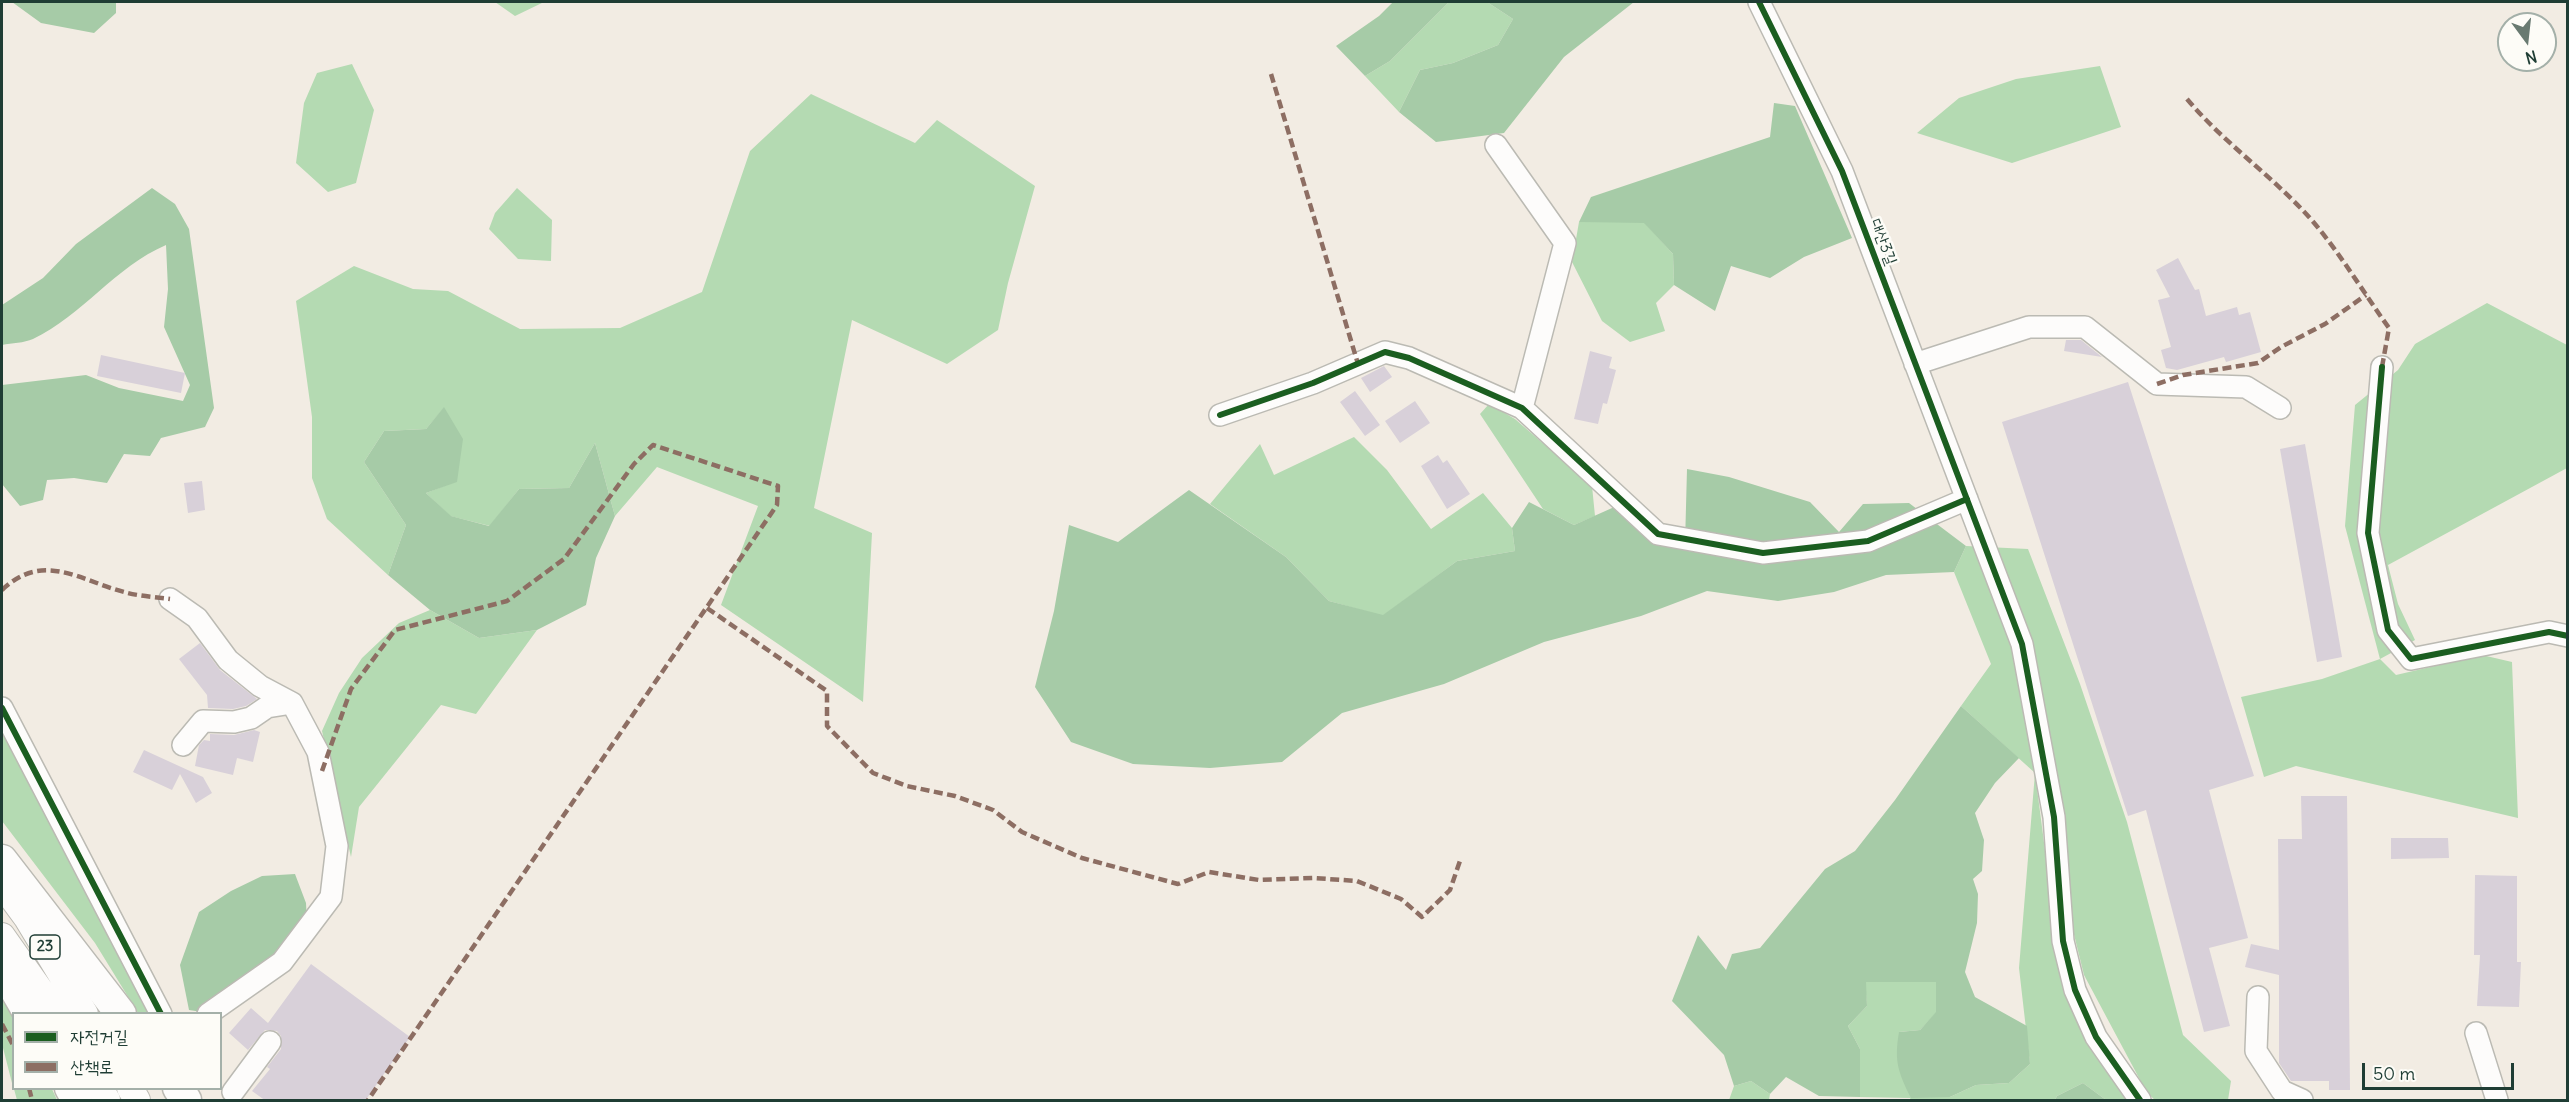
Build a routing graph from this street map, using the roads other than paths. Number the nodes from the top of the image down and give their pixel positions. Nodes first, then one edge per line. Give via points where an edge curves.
1 (1759, 2) edge
2 (1496, 145) dead end
3 (1915, 364) junction
4 (2382, 367) dead end
5 (1522, 408) junction
6 (2280, 408) dead end
7 (1220, 415) dead end
8 (1967, 499) junction
9 (170, 599) dead end
10 (2568, 636) edge
11 (292, 703) junction
12 (2, 708) edge
13 (183, 745) dead end
14 (2, 860) edge
15 (2, 884) edge
16 (2, 936) edge
17 (68, 945) junction
18 (2, 967) edge
19 (2258, 997) dead end
20 (28, 1012) edge
21 (56, 1012) edge
22 (84, 1012) edge
23 (109, 1012) edge
24 (119, 1012) edge
25 (160, 1012) edge
26 (211, 1012) edge
27 (2476, 1033) dead end
28 (270, 1042) dead end
29 (233, 1092) edge
30 (2140, 1101) edge
31 (2302, 1101) edge
32 (2497, 1101) edge

1 - 3 street, 대산3길 via 1842,171
2 - 5 street via 1565,243
3 - 6 street via 2029,327 2085,327 2157,384 2246,387
3 - 8 street, 대산3길
4 - 10 street via 2368,533 2388,630 2411,659 2549,632
5 - 7 street via 1441,371 1385,352
5 - 8 street via 1658,534 1763,553 1868,541
8 - 30 street, 대산3길 via 2022,644 2054,817 2063,941 2075,990 2096,1037
9 - 11 street via 197,618 228,660 260,686
11 - 13 street via 267,707 234,722 203,721
11 - 26 street via 318,752 335,835 331,897 282,962
12 - 25 street
14 - 17 highway
15 - 22 main road, 23
16 - 21 main road, 23
17 - 23 highway
17 - 24 highway
18 - 20 highway
19 - 31 street via 2256,1051 2282,1091
27 - 32 street
28 - 29 street

